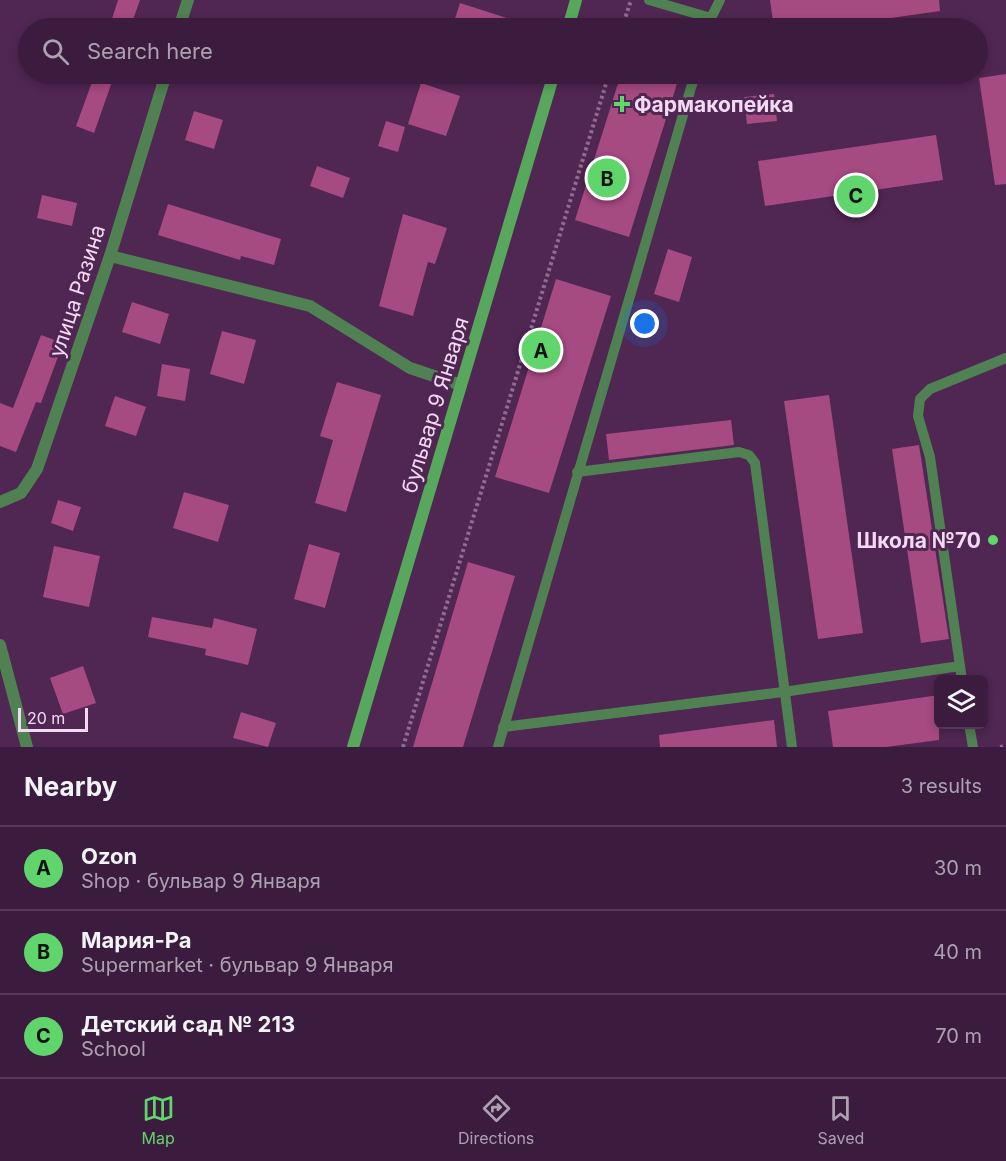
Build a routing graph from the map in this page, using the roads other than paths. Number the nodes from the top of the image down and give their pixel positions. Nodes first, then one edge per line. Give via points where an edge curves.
1 (188, 0) edge
2 (576, 0) edge
3 (649, 0) edge
4 (720, 0) edge
5 (182, 18) edge
6 (571, 18) edge
7 (696, 18) edge
8 (711, 18) edge
9 (162, 84) edge
10 (551, 84) edge
11 (691, 84) edge
12 (110, 256) junction
13 (1006, 358) edge
14 (461, 385) junction
15 (576, 472) junction
16 (0, 502) edge
17 (0, 645) edge
18 (960, 666) junction
19 (961, 675) edge
20 (783, 692) junction
21 (503, 727) junction
22 (970, 729) edge
23 (27, 747) edge
24 (353, 747) edge
25 (498, 747) edge
26 (792, 747) edge
27 (973, 747) edge

1 - 5 street
2 - 6 main road
3 - 7 lane
4 - 8 lane
9 - 12 street, улица Разина
10 - 14 main road, бульвар 9 Января
11 - 15 lane
12 - 14 street via 310,306 410,368
12 - 16 street, улица Разина via 37,469 21,493
13 - 18 lane via 930,389 920,399 918,416 930,458
14 - 24 main road, бульвар 9 Января
15 - 20 lane via 739,452 749,454 755,464
15 - 21 lane
17 - 23 street
18 - 19 lane
18 - 20 lane
20 - 21 lane
20 - 26 lane
21 - 25 lane
22 - 27 lane

